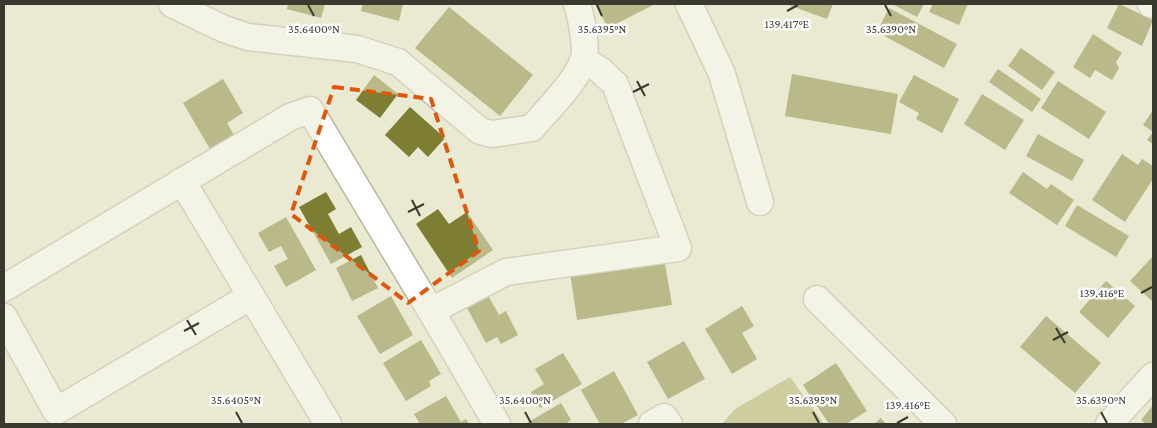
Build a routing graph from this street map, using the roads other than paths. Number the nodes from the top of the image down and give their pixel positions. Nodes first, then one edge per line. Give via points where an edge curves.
1 (172, 4) edge
2 (577, 4) edge
3 (689, 4) edge
4 (584, 60) junction
5 (182, 181) junction
6 (760, 202) dead end
7 (4, 288) edge
8 (251, 296) junction
9 (817, 299) dead end
10 (431, 311) junction
11 (4, 317) edge
12 (1153, 376) edge
13 (328, 424) edge
14 (497, 424) edge
15 (652, 424) edge
16 (669, 424) edge
17 (944, 424) edge
18 (1109, 424) edge

1 - 4 street via 248,37 357,49 398,62 480,131 492,134 532,128 568,87
2 - 4 street via 584,39
3 - 6 street via 722,74
4 - 10 street via 615,84 678,248 506,272
5 - 7 street
5 - 8 street
5 - 10 street via 290,117 310,110
8 - 11 street via 56,411
8 - 13 street
9 - 17 street
10 - 14 street
12 - 18 street
15 - 16 street via 664,417

